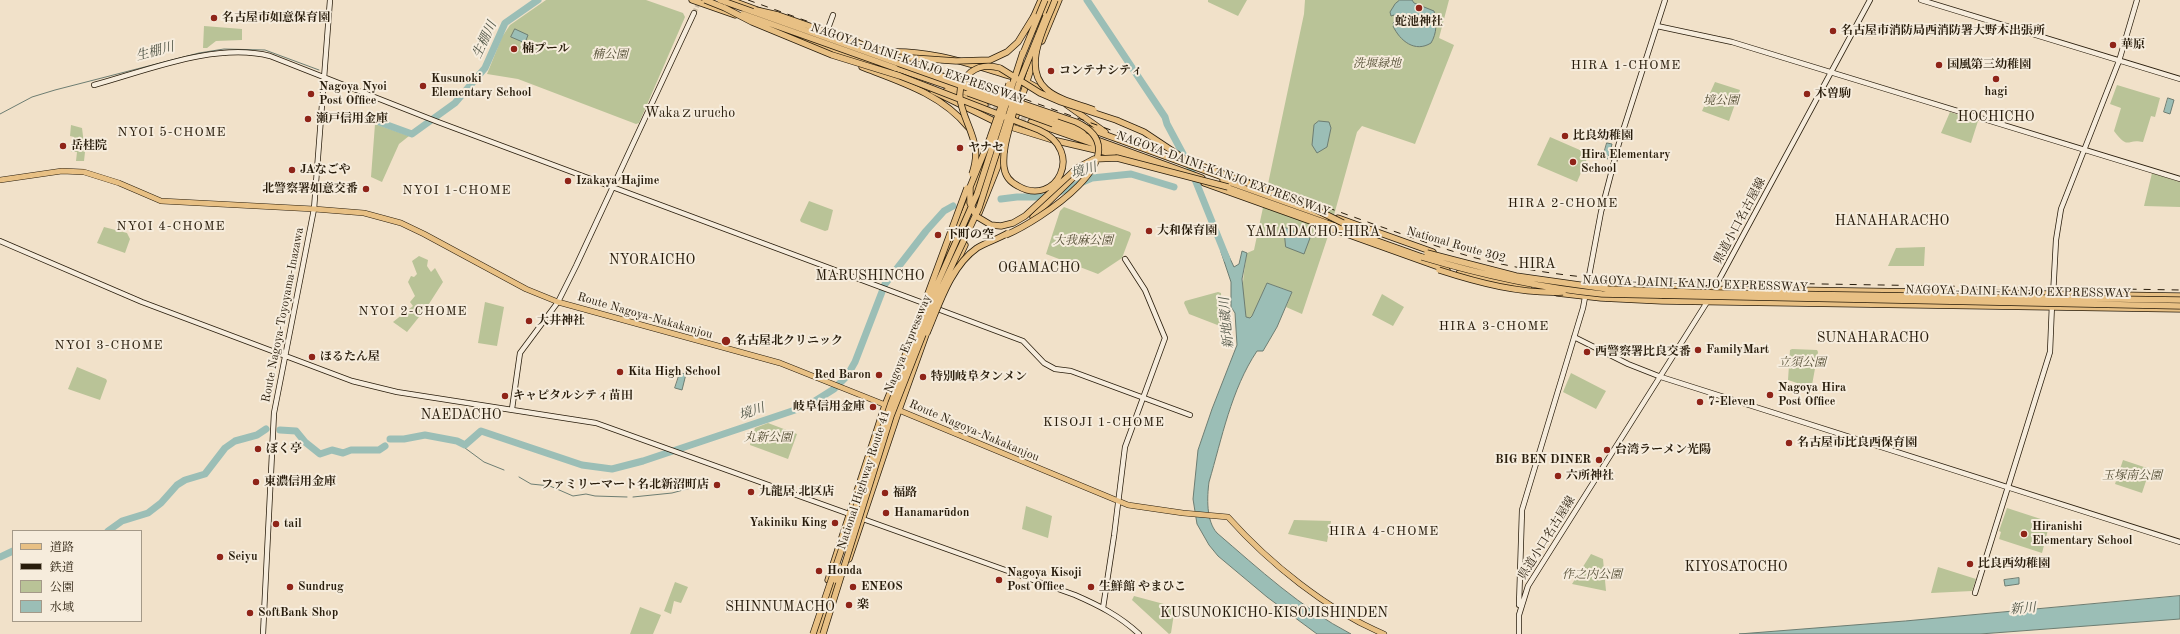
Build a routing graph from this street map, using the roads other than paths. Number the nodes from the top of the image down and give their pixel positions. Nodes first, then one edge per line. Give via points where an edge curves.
1 (330, 0) edge
2 (688, 0) edge
3 (692, 0) edge
4 (705, 0) edge
5 (720, 0) edge
6 (1048, 0) edge
7 (1059, 0) edge
8 (1665, 0) edge
9 (1870, 0) edge
10 (1921, 0) edge
11 (2137, 0) edge
12 (727, 3) edge
13 (694, 12) tunnel mouth
14 (733, 14) junction
15 (833, 15) dead end
16 (1656, 26) junction
17 (826, 34) junction
18 (821, 46) junction
19 (1023, 51) junction
20 (877, 52) junction
21 (838, 57) junction
22 (2119, 61) junction
23 (872, 64) junction
24 (911, 68) junction
25 (1831, 71) junction
26 (325, 74) junction
27 (1013, 77) junction
28 (2180, 79) edge
29 (1022, 82) junction
30 (94, 85) dead end
31 (990, 93) dead end
32 (986, 105) tunnel mouth
33 (1035, 110) dead end
34 (1119, 121) junction
35 (1031, 122) tunnel mouth
36 (1001, 124) junction
37 (1012, 127) junction
38 (971, 131) junction
39 (1131, 144) junction
40 (2086, 149) junction
41 (1107, 157) junction
42 (1126, 157) junction
43 (2180, 179) edge
44 (0, 180) edge
45 (613, 187) junction
46 (1228, 187) junction
47 (314, 209) junction
48 (1343, 223) junction
49 (1006, 235) junction
50 (0, 241) edge
51 (1400, 255) junction
52 (1125, 259) dead end
53 (1588, 284) junction
54 (1715, 289) junction
55 (1579, 292) junction
56 (1731, 293) junction
57 (2001, 294) junction
58 (2053, 294) junction
59 (2180, 295) edge
60 (1586, 297) junction
61 (2180, 300) edge
62 (558, 302) junction
63 (1707, 302) junction
64 (926, 304) junction
65 (2180, 306) edge
66 (2052, 307) junction
67 (936, 308) junction
68 (2180, 309) edge
69 (1574, 337) junction
70 (910, 349) junction
71 (284, 355) junction
72 (910, 368) junction
73 (1661, 377) junction
74 (1144, 398) junction
75 (885, 405) junction
76 (512, 410) junction
77 (898, 410) junction
78 (1190, 415) dead end
79 (2007, 488) junction
80 (868, 491) junction
81 (1118, 502) junction
82 (850, 514) junction
83 (862, 518) junction
84 (2180, 542) edge
85 (1975, 593) dead end
86 (1103, 608) junction
87 (1519, 614) junction
88 (263, 634) edge
89 (812, 634) edge
90 (819, 634) edge
91 (822, 634) edge
92 (826, 634) edge
93 (1139, 634) edge
94 (1384, 634) edge
95 (1519, 634) edge

1 - 26 street, Route Nagoya-Toyoyama-Inazawa
2 - 14 highway
3 - 14 highway
4 - 12 highway, NAGOYA-DAINI-KANJO EXPRESSWAY, bridge
5 - 12 highway, NAGOYA-DAINI-KANJO EXPRESSWAY, bridge
6 - 12 highway, bridge via 1014,46 999,56 980,61 898,57 778,15
6 - 19 highway, Nagoya Expressway, bridge
6 - 29 highway, Nagoya Expressway, bridge
6 - 34 highway, bridge via 1035,66 1040,82 1047,90 1062,98
7 - 29 highway, National Highway Route 41
8 - 16 street
9 - 25 street, 県道小口名古屋線
10 - 22 street
11 - 22 street
12 - 17 highway
12 - 21 highway, bridge via 764,27
12 - 24 highway, NAGOYA-DAINI-KANJO EXPRESSWAY, bridge
12 - 46 highway, NAGOYA-DAINI-KANJO EXPRESSWAY, bridge
13 - 45 street
14 - 18 highway
15 - 17 street
16 - 25 street via 1732,42
16 - 53 street via 1609,177
17 - 18 street
17 - 20 highway
18 - 23 highway
19 - 27 highway
19 - 41 highway, bridge via 971,183 969,199 974,213 988,224 1008,225 1025,216 1077,168 1094,159
19 - 70 highway, Nagoya Expressway, bridge via 977,194
20 - 27 highway via 900,51 948,56
20 - 31 highway
21 - 29 highway, bridge via 900,76 969,104 1011,120 1018,122 1025,125 1032,127 1053,138 1062,151 1063,166 1054,183 1043,190 1028,190 1014,184 1006,176 1004,168 1006,143 1011,124 1012,117
21 - 38 highway, bridge via 933,97 957,115
22 - 28 street
22 - 40 street
23 - 32 highway
23 - 36 highway
24 - 48 highway, NAGOYA-DAINI-KANJO EXPRESSWAY, bridge
24 - 49 highway, bridge via 943,75 1067,119 1093,134 1099,152 1090,175 1034,221
25 - 40 street
25 - 54 street, 県道小口名古屋線
26 - 30 street via 270,56 243,53 200,56
26 - 45 street via 430,119
26 - 47 street, Route Nagoya-Toyoyama-Inazawa
27 - 29 highway
27 - 36 highway
29 - 36 highway via 1015,84
29 - 37 highway, National Highway Route 41
29 - 39 highway via 1056,98 1104,132
29 - 72 highway, Nagoya Expressway, bridge via 982,202 940,291
33 - 39 highway, National Route 302
34 - 38 highway, bridge via 1061,102 1040,93 1010,72 986,66 967,76 960,89 961,104
34 - 48 highway, bridge via 1144,132 1186,160 1309,206
35 - 42 highway
36 - 37 highway
36 - 64 highway, National Highway Route 41
37 - 42 highway via 1053,140
37 - 67 highway, National Highway Route 41 via 986,200
38 - 70 highway, bridge via 975,145 975,164
39 - 53 highway, National Route 302, bridge via 1446,257 1501,270
40 - 43 street
40 - 58 street via 2061,209 2056,240
41 - 46 highway, bridge via 1129,160
41 - 49 highway, bridge via 1084,166 1033,217
42 - 51 highway, National Route 302, bridge
44 - 47 main road, Route Nagoya-Nakakanjou via 62,171 84,172 119,183 161,201
45 - 62 street
45 - 64 street
46 - 55 highway, NAGOYA-DAINI-KANJO EXPRESSWAY, bridge via 1422,257 1527,284
47 - 62 main road, Route Nagoya-Nakakanjou via 364,213 401,223 526,289
47 - 71 street, Route Nagoya-Toyoyama-Inazawa
48 - 56 highway, NAGOYA-DAINI-KANJO EXPRESSWAY, bridge via 1440,257 1538,280 1608,289
49 - 72 highway, bridge via 977,248 963,262
50 - 71 street via 142,302
51 - 55 highway, bridge via 1472,280 1524,291
51 - 60 highway, National Route 302 via 1481,279
52 - 74 street via 1145,290 1165,338
53 - 54 highway, National Route 302
53 - 60 street
54 - 57 highway, National Route 302
54 - 63 street, 県道小口名古屋線
55 - 65 highway, NAGOYA-DAINI-KANJO EXPRESSWAY, bridge via 1676,297
56 - 57 highway, bridge via 1799,288 1977,290
56 - 61 highway, NAGOYA-DAINI-KANJO EXPRESSWAY, bridge
57 - 58 highway, National Route 302
58 - 59 highway, National Route 302
58 - 66 street
60 - 63 highway, National Route 302
60 - 69 street
62 - 75 main road, Route Nagoya-Nakakanjou via 780,363
62 - 76 street via 520,353
63 - 66 highway, National Route 302
63 - 73 street, 県道小口名古屋線
64 - 67 street
64 - 75 highway, National Highway Route 41
66 - 68 highway, National Route 302
66 - 79 street via 2050,352
67 - 74 street via 1023,341 1044,364 1055,370 1071,371
67 - 77 highway, National Highway Route 41
69 - 73 street
69 - 87 street via 1522,510
70 - 89 highway, Nagoya Expressway, bridge
71 - 76 street via 376,388
71 - 88 street, Route Nagoya-Toyoyama-Inazawa via 272,432
72 - 80 highway, Nagoya Expressway, bridge via 891,416
73 - 79 street
73 - 87 street, 県道小口名古屋線 via 1528,586
74 - 78 street
74 - 81 street via 1125,447
75 - 77 main road, Route Nagoya-Nakakanjou
75 - 82 highway, National Highway Route 41
76 - 82 street via 596,423
77 - 81 main road, Route Nagoya-Nakakanjou
77 - 83 highway, National Highway Route 41
79 - 84 street
79 - 85 street
80 - 90 highway, bridge via 862,497
80 - 91 highway, Nagoya Expressway, bridge
81 - 86 street
81 - 94 main road, Route Nagoya-Nakakanjou via 1182,513 1228,517 1266,556 1329,604 1357,622
82 - 83 street
82 - 89 highway, National Highway Route 41
83 - 86 street via 1057,588
83 - 92 highway, National Highway Route 41
86 - 93 street
87 - 95 street, 県道小口名古屋線

